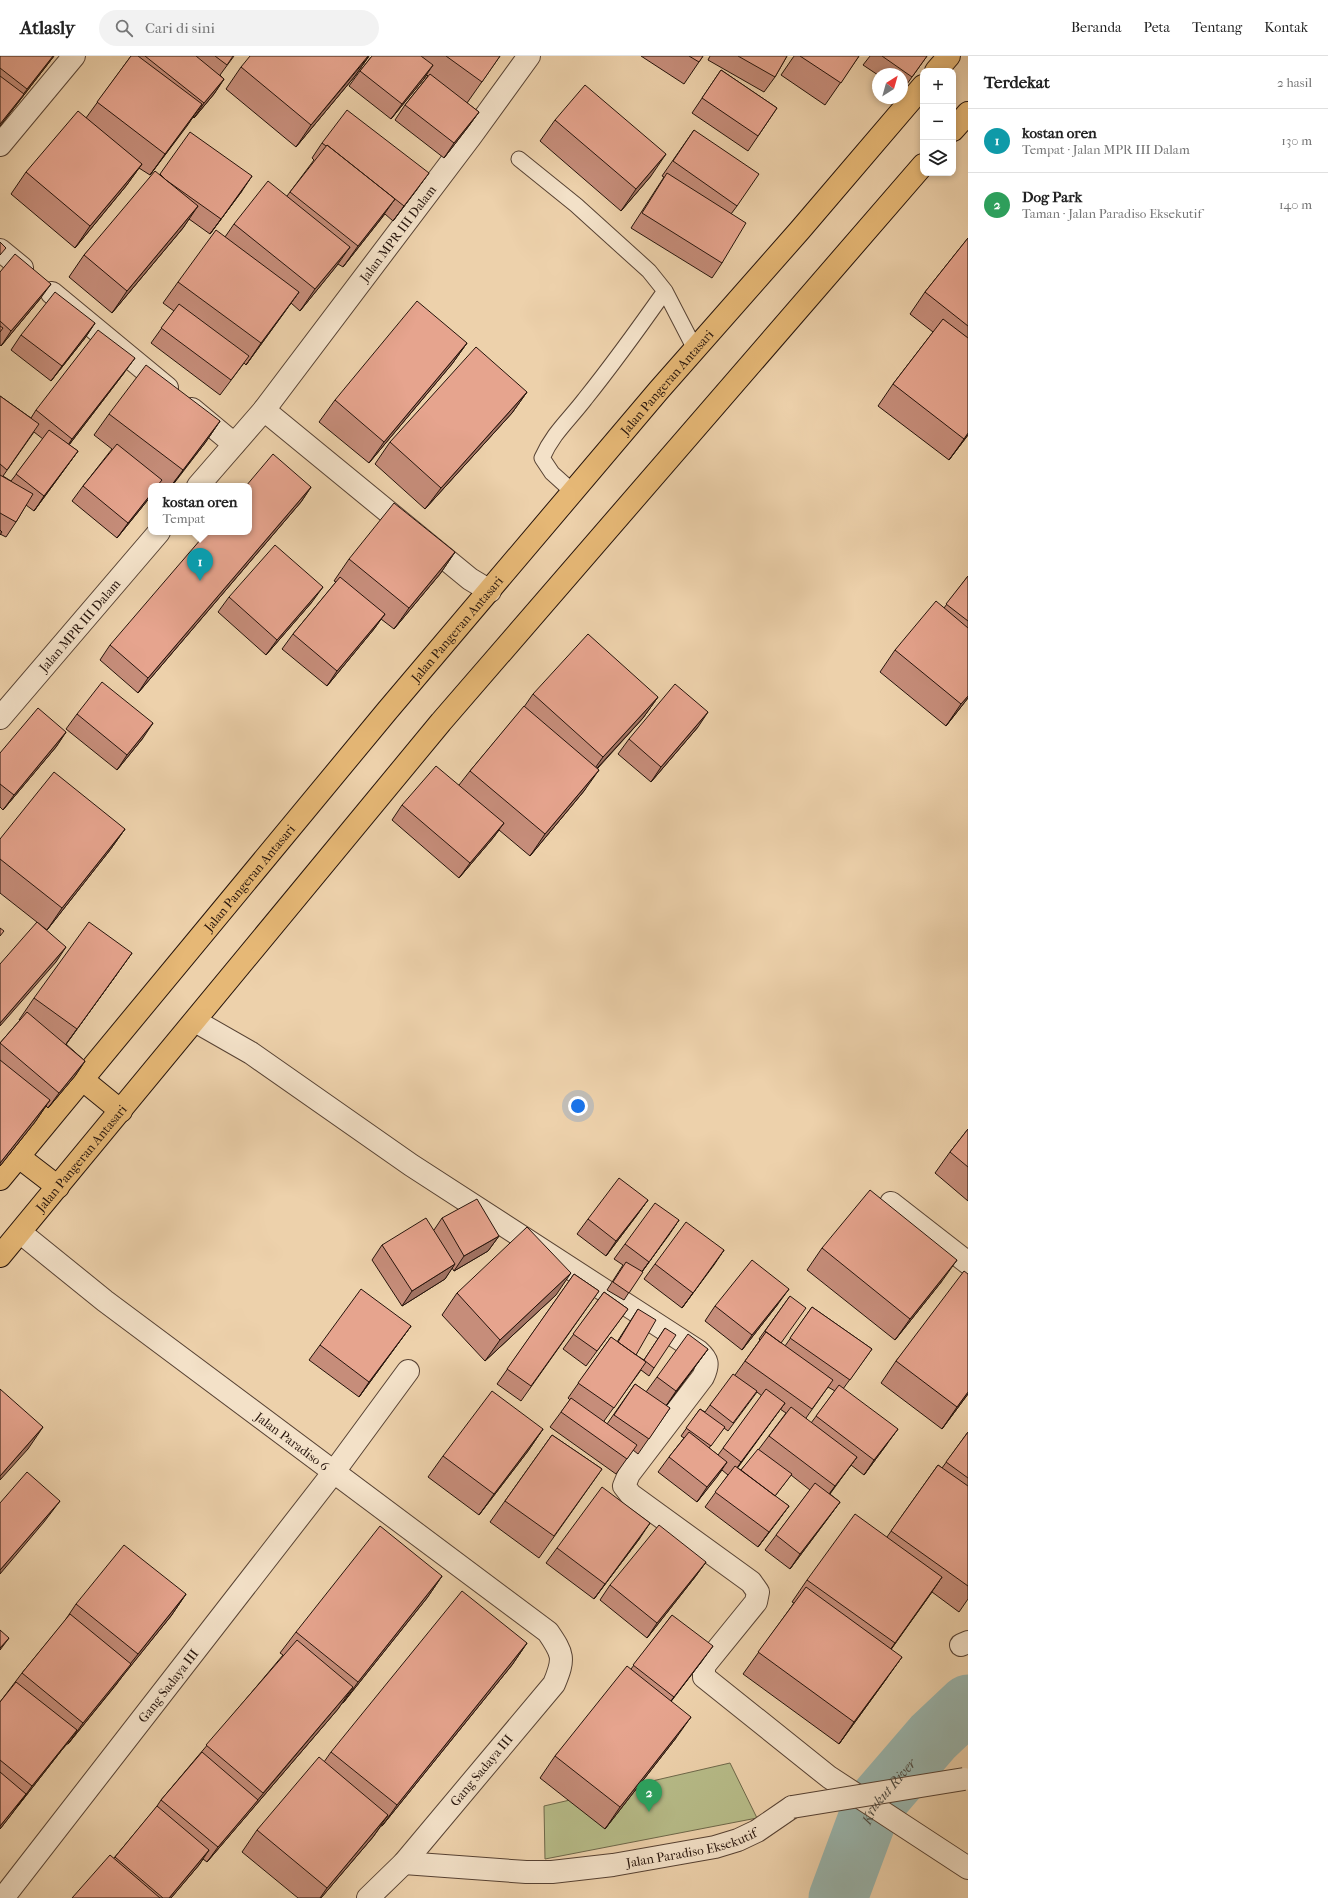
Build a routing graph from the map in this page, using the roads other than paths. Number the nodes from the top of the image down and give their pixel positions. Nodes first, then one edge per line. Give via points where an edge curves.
1 (74, 56) edge
2 (528, 56) edge
3 (949, 56) edge
4 (939, 68) edge
5 (920, 89) edge
6 (968, 113) edge
7 (956, 127) edge
8 (0, 145) edge
9 (519, 159) dead end
10 (920, 168) edge
11 (0, 250) edge
12 (22, 268) edge
13 (665, 291) junction
14 (52, 293) edge
15 (695, 350) junction
16 (264, 410) junction
17 (234, 444) junction
18 (201, 483) edge
19 (573, 492) junction
20 (156, 535) edge
21 (490, 591) junction
22 (0, 718) edge
23 (194, 1021) junction
24 (83, 1080) junction
25 (30, 1108) edge
26 (121, 1111) junction
27 (48, 1121) junction
28 (19, 1157) junction
29 (0, 1179) edge
30 (58, 1187) junction
31 (891, 1203) dead end
32 (20, 1233) junction
33 (0, 1256) edge
34 (968, 1263) edge
35 (408, 1371) dead end
36 (333, 1473) junction
37 (561, 1651) joint
38 (966, 1778) edge
39 (404, 1863) junction
40 (968, 1868) edge
41 (3, 1898) edge
42 (368, 1898) edge

1 - 8 street
2 - 16 street, Jalan MPR III Dalam via 471,136
3 - 4 main road
5 - 15 main road, Jalan Pangeran Antasari
6 - 7 main road
9 - 13 lane via 576,205 644,266
10 - 23 main road, Jalan Pangeran Antasari via 446,716
11 - 12 street
13 - 15 lane
13 - 19 lane via 626,347 550,440 542,458 552,473
14 - 17 street
15 - 19 main road, Jalan Pangeran Antasari
16 - 17 street, Jalan MPR III Dalam
16 - 21 street via 470,580
17 - 18 street, Jalan MPR III Dalam
19 - 21 main road, Jalan Pangeran Antasari
20 - 22 street, Jalan MPR III Dalam
21 - 24 main road, Jalan Pangeran Antasari via 387,711
23 - 26 main road, Jalan Pangeran Antasari
23 - 40 street via 251,1053 410,1165 691,1346 705,1358 708,1367 704,1376 629,1474 624,1486 632,1495 751,1582 758,1592 756,1602 704,1666 704,1677 829,1777
24 - 26 main road
24 - 27 main road, Jalan Pangeran Antasari
25 - 27 street
26 - 30 main road, Jalan Pangeran Antasari
27 - 28 main road, Jalan Pangeran Antasari
28 - 29 main road, Jalan Pangeran Antasari
28 - 30 main road
30 - 32 main road, Jalan Pangeran Antasari
31 - 34 street
32 - 33 main road, Jalan Pangeran Antasari
32 - 36 street, Jalan Paradiso 6
35 - 36 street, Gang Sadaya III
36 - 37 street, Jalan Paradiso 6 via 548,1632
36 - 41 street, Gang Sadaya III
37 - 39 street, Gang Sadaya III via 560,1669 554,1684
38 - 39 street, Jalan Paradiso Eksekutif, bridge via 792,1807 757,1831 738,1840 716,1847 613,1865 546,1872
39 - 42 street, Gang Sadaya III

